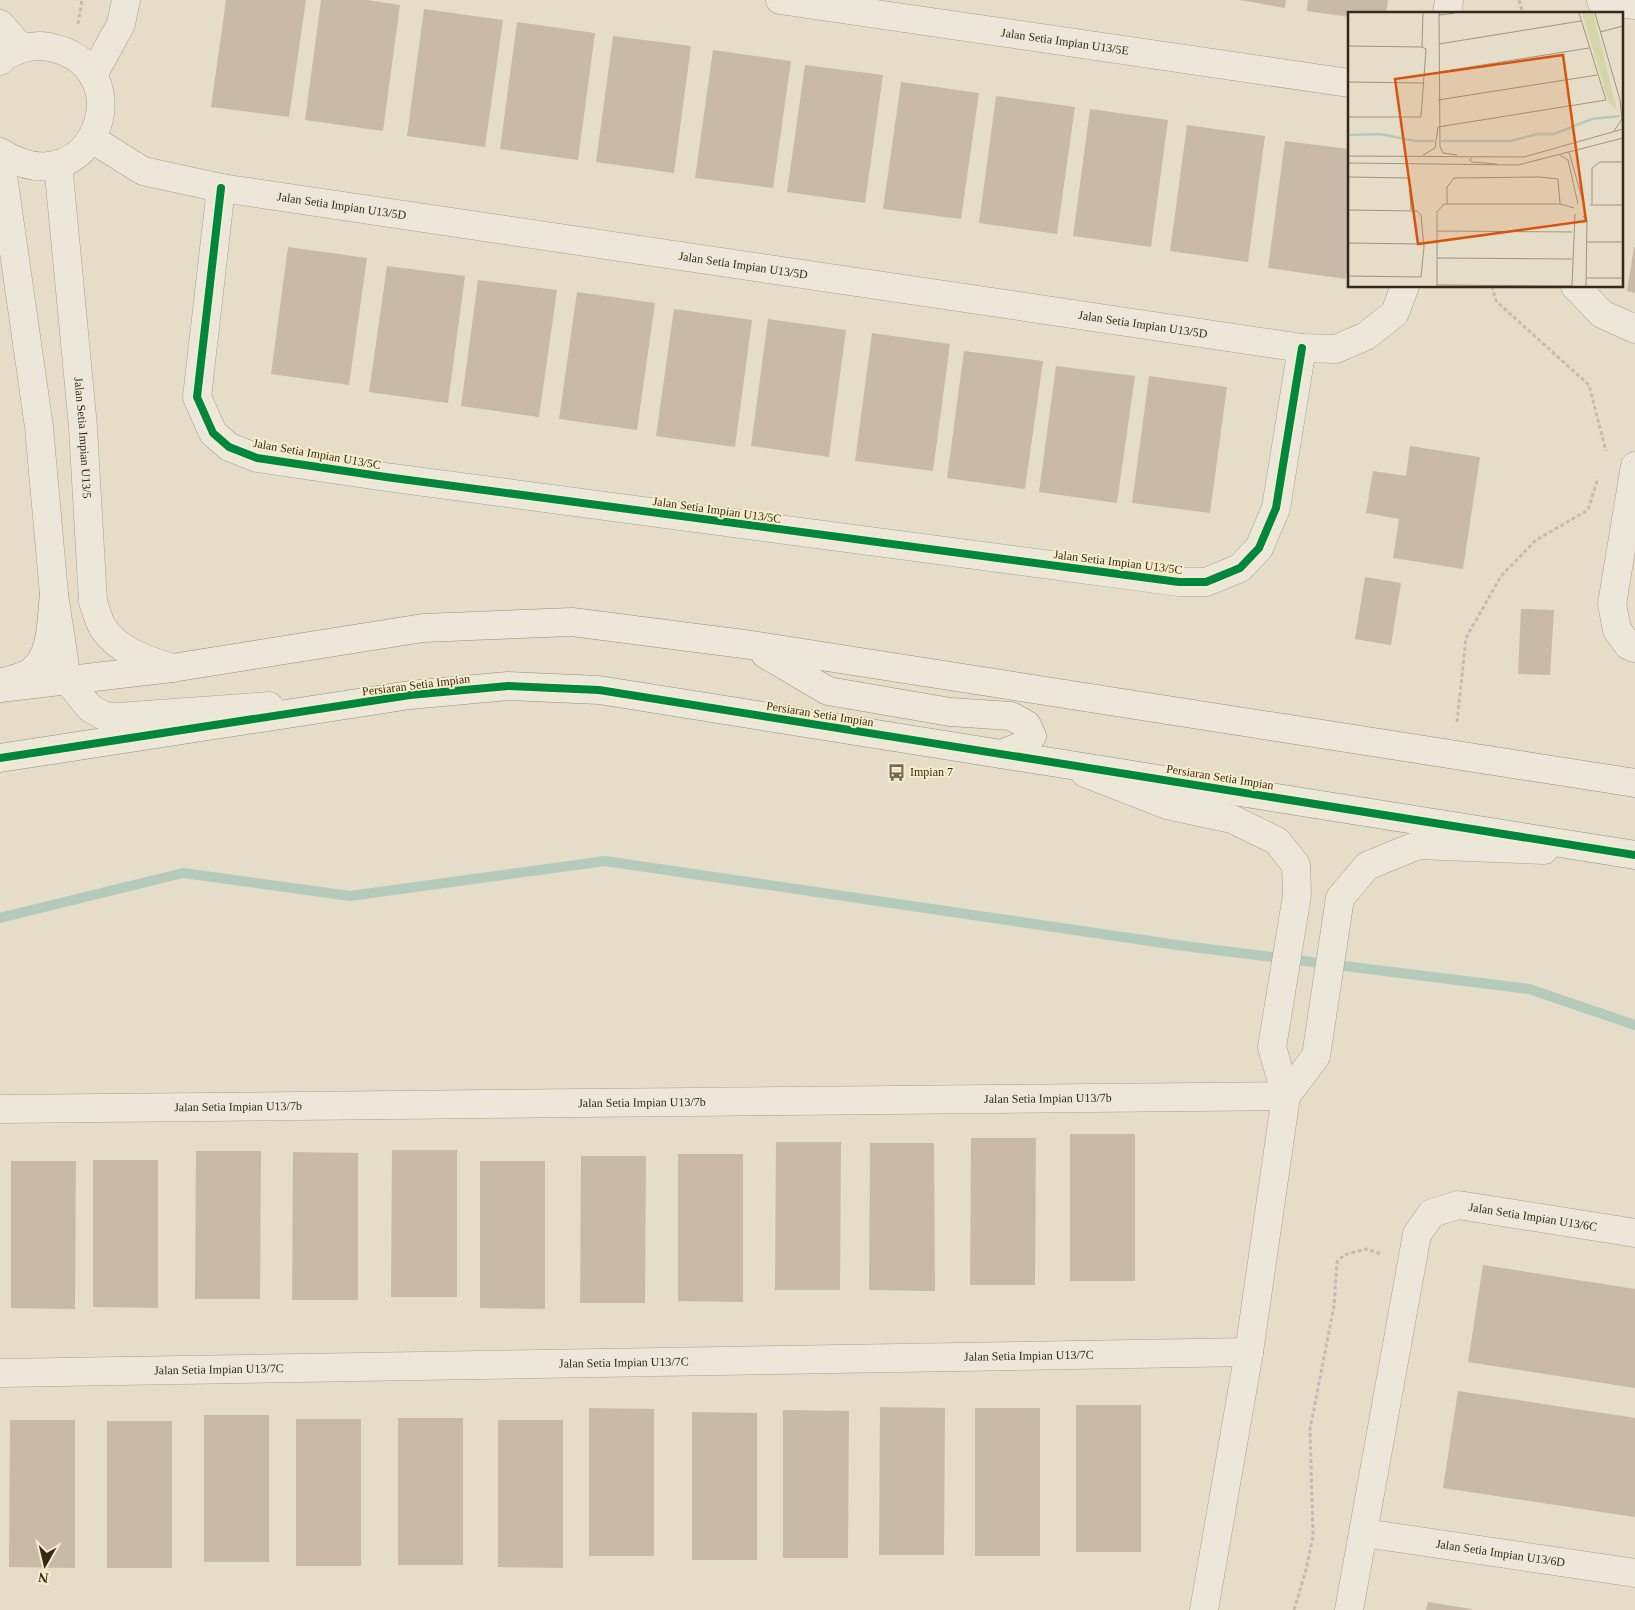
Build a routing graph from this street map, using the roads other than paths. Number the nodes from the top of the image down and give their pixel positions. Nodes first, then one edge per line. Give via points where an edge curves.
1 (126, 0) edge
2 (780, 0) edge
3 (1601, 5) edge
4 (1635, 5) edge
5 (0, 24) edge
6 (11, 55) edge
7 (93, 75) junction
8 (1348, 83) edge
9 (92, 139) junction
10 (0, 153) edge
11 (58, 164) junction
12 (221, 188) junction
13 (1404, 288) edge
14 (1578, 288) edge
15 (1635, 329) edge
16 (1302, 348) junction
17 (84, 439) junction
18 (41, 447) junction
19 (1635, 466) edge
20 (54, 594) junction
21 (751, 645) junction
22 (1635, 648) edge
23 (172, 668) junction
24 (67, 680) junction
25 (0, 684) edge
26 (0, 688) edge
27 (410, 695) junction
28 (1001, 754) junction
29 (0, 758) edge
30 (1058, 762) junction
31 (1635, 783) edge
32 (1632, 854) edge
33 (1286, 1096) junction
34 (0, 1109) edge
35 (1635, 1232) edge
36 (1249, 1352) junction
37 (0, 1373) edge
38 (1364, 1533) junction
39 (1635, 1573) edge
40 (1204, 1610) edge
41 (1349, 1610) edge

1 - 7 street via 121,24
2 - 8 street, Jalan Setia Impian U13/5E
3 - 4 street
5 - 6 street
6 - 7 street via 41,45 62,49 80,60
7 - 9 street via 102,107
9 - 11 street via 78,155
9 - 12 street, Jalan Setia Impian U13/5D via 143,171
10 - 11 street via 17,163 38,167
10 - 18 street
11 - 17 street, Jalan Setia Impian U13/5
12 - 16 street, Jalan Setia Impian U13/5D
12 - 16 street, Jalan Setia Impian U13/5C via 197,397 214,433 229,447 257,458 386,478 1169,581 1206,582 1240,568 1259,548 1276,508
13 - 16 street, Jalan Setia Impian U13/5D via 1394,313 1366,336 1336,349
14 - 15 street via 1602,314
17 - 18 street
17 - 23 street, Jalan Setia Impian U13/5 via 93,602 99,619 120,646
18 - 20 street
19 - 22 street via 1612,604 1617,630 1629,646
20 - 24 street
20 - 25 street via 48,644 42,661 30,673
21 - 23 street via 572,622 423,628
21 - 28 street via 828,691 950,712 1011,716 1027,725 1032,736 1024,745
21 - 31 street
23 - 24 street
24 - 26 street
24 - 27 street via 90,708 104,716 118,717
27 - 28 street, Persiaran Setia Impian via 508,686 599,690
27 - 29 street, Persiaran Setia Impian
28 - 30 street, Persiaran Setia Impian
30 - 32 street, Persiaran Setia Impian
30 - 33 street via 1167,805 1232,818 1278,841 1296,865 1294,918 1272,1047
32 - 33 street via 1418,845 1367,866 1340,898 1316,1056
33 - 34 street, Jalan Setia Impian U13/7b
33 - 36 street
35 - 38 street, Jalan Setia Impian U13/6C via 1458,1205 1432,1213 1417,1234 1411,1262
36 - 37 street, Jalan Setia Impian U13/7C
36 - 40 street
38 - 39 street, Jalan Setia Impian U13/6D
38 - 41 street

